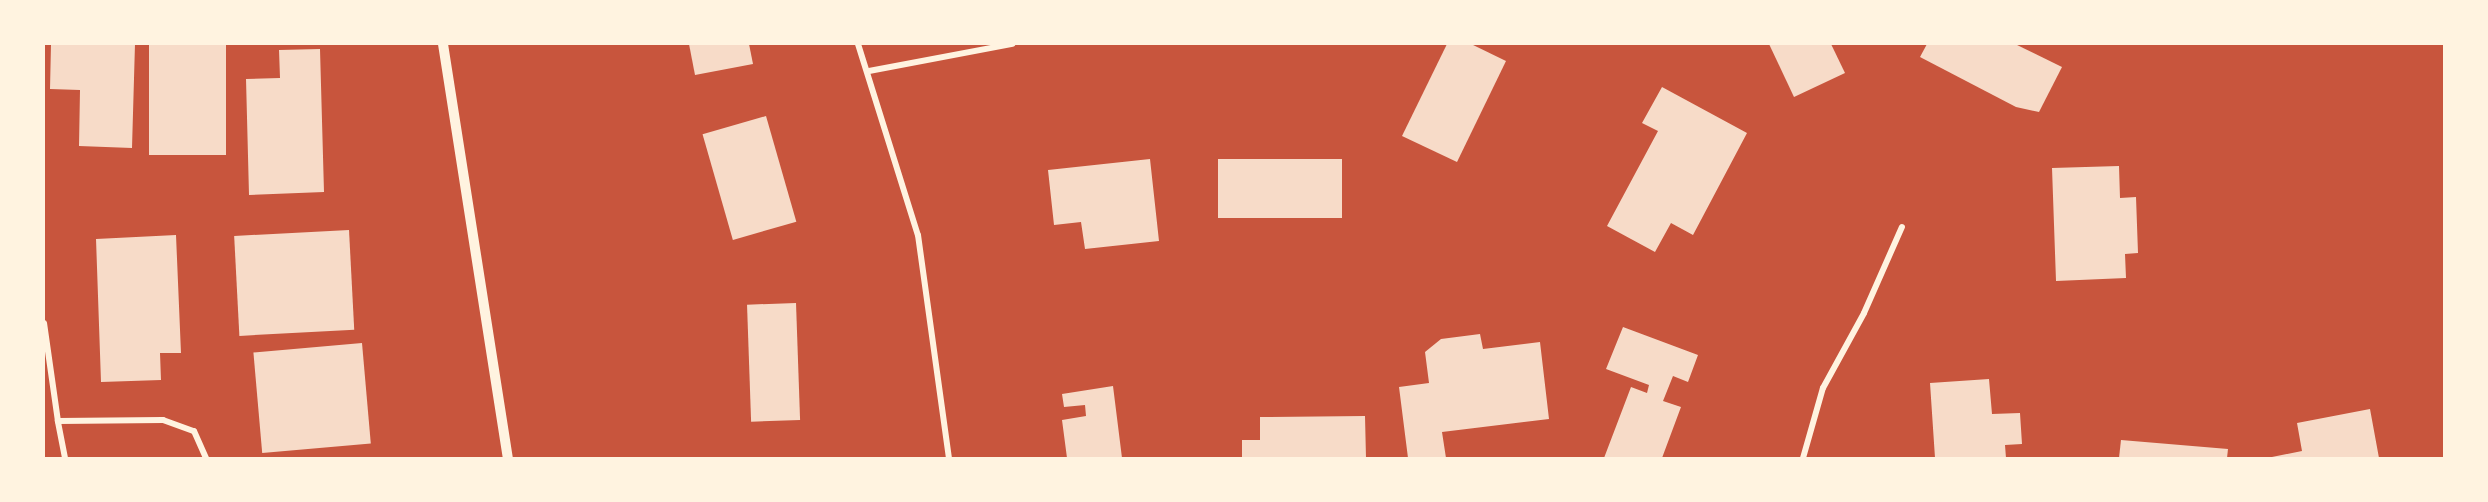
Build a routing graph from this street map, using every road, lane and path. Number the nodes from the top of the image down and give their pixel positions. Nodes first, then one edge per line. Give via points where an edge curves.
1 (443, 44) edge
2 (858, 44) edge
3 (1012, 44) edge
4 (869, 71) junction
5 (1902, 227) dead end
6 (44, 323) edge
7 (58, 421) junction
8 (65, 459) edge
9 (206, 459) edge
10 (508, 459) edge
11 (950, 459) edge
12 (1803, 459) edge

1 - 10 street
2 - 4 street
3 - 4 street
4 - 11 street via 918,235
5 - 12 street via 1864,313 1823,388
6 - 7 street
7 - 8 street
7 - 9 street via 163,420 194,431

